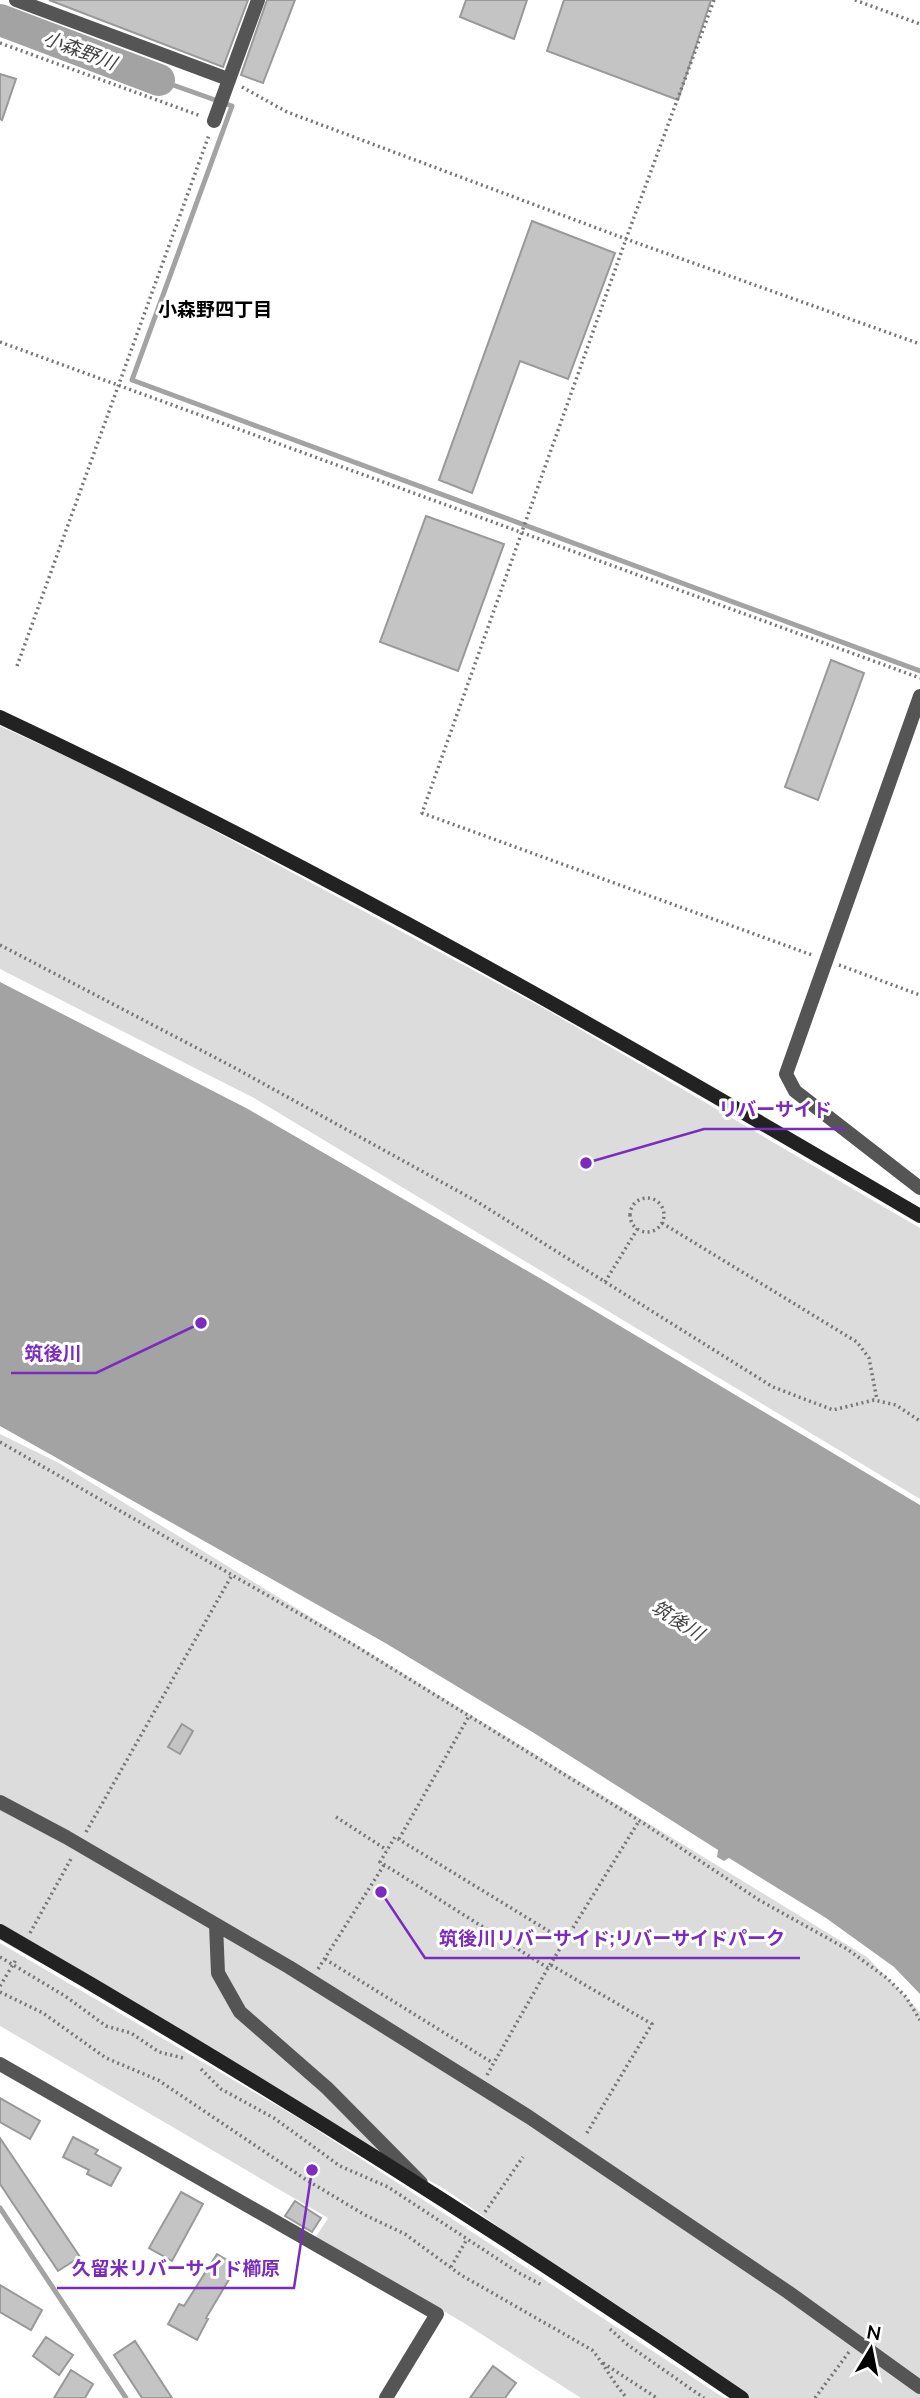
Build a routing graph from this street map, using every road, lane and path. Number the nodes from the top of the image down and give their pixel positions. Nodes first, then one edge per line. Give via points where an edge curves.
1 (16, 0) edge
2 (258, 0) edge
3 (714, 0) edge
4 (855, 0) edge
5 (920, 23) edge
6 (0, 43) edge
7 (228, 79) junction
8 (214, 121) junction
9 (626, 239) junction
10 (0, 342) edge
11 (920, 344) edge
12 (120, 386) junction
13 (522, 534) junction
14 (18, 666) dead end
15 (920, 678) edge
16 (920, 696) edge
17 (0, 717) edge
18 (0, 945) edge
19 (826, 960) junction
20 (920, 995) edge
21 (920, 1188) edge
22 (920, 1216) edge
23 (662, 1223) junction
24 (638, 1228) junction
25 (605, 1282) junction
26 (877, 1401) junction
27 (920, 1421) edge
28 (0, 1442) edge
29 (232, 1575) junction
30 (469, 1716) junction
31 (0, 1802) edge
32 (336, 1817) dead end
33 (639, 1821) junction
34 (399, 1839) junction
35 (79, 1844) junction
36 (387, 1850) junction
37 (384, 1865) junction
38 (216, 1925) junction
39 (0, 1931) edge
40 (565, 1941) junction
41 (24, 1945) junction
42 (0, 1957) edge
43 (325, 1959) junction
44 (13, 1965) junction
45 (549, 1966) junction
46 (310, 1980) junction
47 (0, 1986) edge
48 (0, 1992) edge
49 (920, 2020) edge
50 (190, 2061) dead end
51 (0, 2064) edge
52 (494, 2064) junction
53 (198, 2065) dead end
54 (481, 2086) junction
55 (577, 2149) junction
56 (523, 2157) dead end
57 (427, 2188) junction
58 (479, 2221) junction
59 (467, 2239) junction
60 (451, 2267) junction
61 (542, 2285) dead end
62 (602, 2322) dead end
63 (856, 2342) junction
64 (601, 2362) junction
65 (920, 2387) edge
66 (387, 2397) edge
67 (627, 2398) edge
68 (657, 2398) edge
69 (704, 2398) edge
70 (742, 2398) edge
71 (815, 2398) edge

1 - 7 street
2 - 7 street
3 - 9 path
4 - 5 path
6 - 8 path
7 - 8 street
7 - 9 path via 287,112
8 - 12 path
9 - 11 path
9 - 13 path
10 - 12 path
12 - 13 path
12 - 14 path
13 - 15 path
13 - 19 path via 422,813
16 - 19 street
17 - 22 street via 219,823 528,989
18 - 25 path via 476,1201
19 - 20 path
19 - 21 street via 786,1074 795,1091
23 - 24 path via 655,1230
23 - 24 path via 662,1205 642,1199 631,1215
23 - 26 path via 857,1342 869,1358
24 - 25 path
25 - 26 path via 773,1387 833,1410
26 - 27 path via 896,1405
28 - 29 path
29 - 30 path
29 - 35 path
30 - 33 path
30 - 34 path
31 - 35 street
32 - 36 path
33 - 40 path
33 - 49 path via 759,1900 847,1949 888,1979
34 - 36 path via 395,1837
34 - 40 path
35 - 38 street
35 - 41 path
36 - 37 path via 380,1862
37 - 43 path
37 - 45 path
38 - 46 street
38 - 57 street via 218,1973 240,2012 327,2088
39 - 41 street
40 - 45 path
41 - 57 street
42 - 44 path
43 - 46 path
43 - 52 path
44 - 47 path
44 - 50 path via 106,2026 131,2033 159,2052
45 - 52 path
45 - 55 path via 652,2024
46 - 54 street
48 - 60 path via 43,2013 106,2058 158,2080 305,2179 365,2216 405,2234
51 - 66 street via 437,2314
52 - 54 path
53 - 59 path via 221,2089 274,2118 340,2166 388,2187
54 - 55 street
55 - 63 street
56 - 58 path
57 - 58 street
58 - 70 street
59 - 60 path
59 - 61 path
60 - 64 path via 592,2350
62 - 69 path
63 - 65 street
63 - 71 path
64 - 67 path
64 - 68 path

